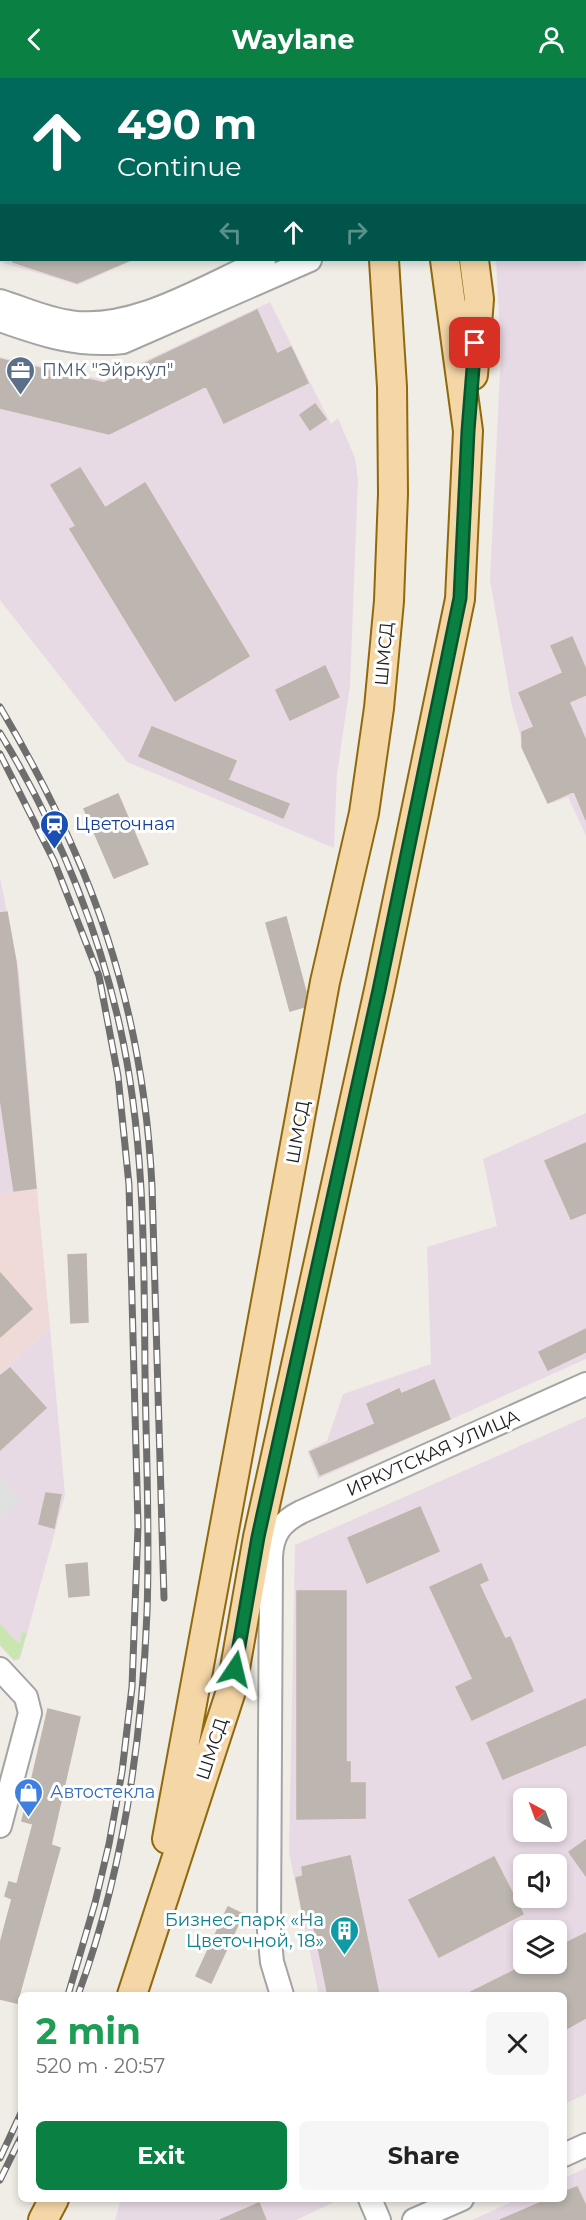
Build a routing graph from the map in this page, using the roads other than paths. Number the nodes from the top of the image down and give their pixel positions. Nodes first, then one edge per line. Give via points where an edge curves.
1 (262, 261) edge
2 (308, 261) edge
3 (384, 261) edge
4 (445, 261) edge
5 (474, 261) edge
6 (0, 301) edge
7 (0, 320) edge
8 (468, 431) junction
9 (586, 1384) edge
10 (0, 1669) edge
11 (0, 1826) edge
12 (123, 1992) edge
13 (133, 1992) edge
14 (281, 1992) edge
15 (586, 2145) edge
16 (567, 2154) edge
17 (43, 2202) edge
18 (52, 2202) edge
19 (371, 2202) edge
20 (455, 2202) edge
21 (34, 2220) edge
22 (43, 2220) edge
23 (379, 2220) edge
24 (414, 2220) edge

1 - 6 street via 146,313 114,323 70,322
2 - 7 street via 123,342 67,341
3 - 12 main road, ШМСД via 392,387 393,494 384,660 364,813 325,982 170,1831
4 - 8 main road, ШМСД
5 - 8 main road via 479,299
8 - 13 main road, ШМСД via 460,598 379,990 258,1537 231,1690
9 - 14 street, ИРКУТСКАЯ УЛИЦА via 301,1512 282,1524 273,1536 269,1920 272,1962
10 - 11 street via 26,1697 30,1713
15 - 16 street
17 - 21 main road
18 - 22 main road
19 - 23 street
20 - 24 street

